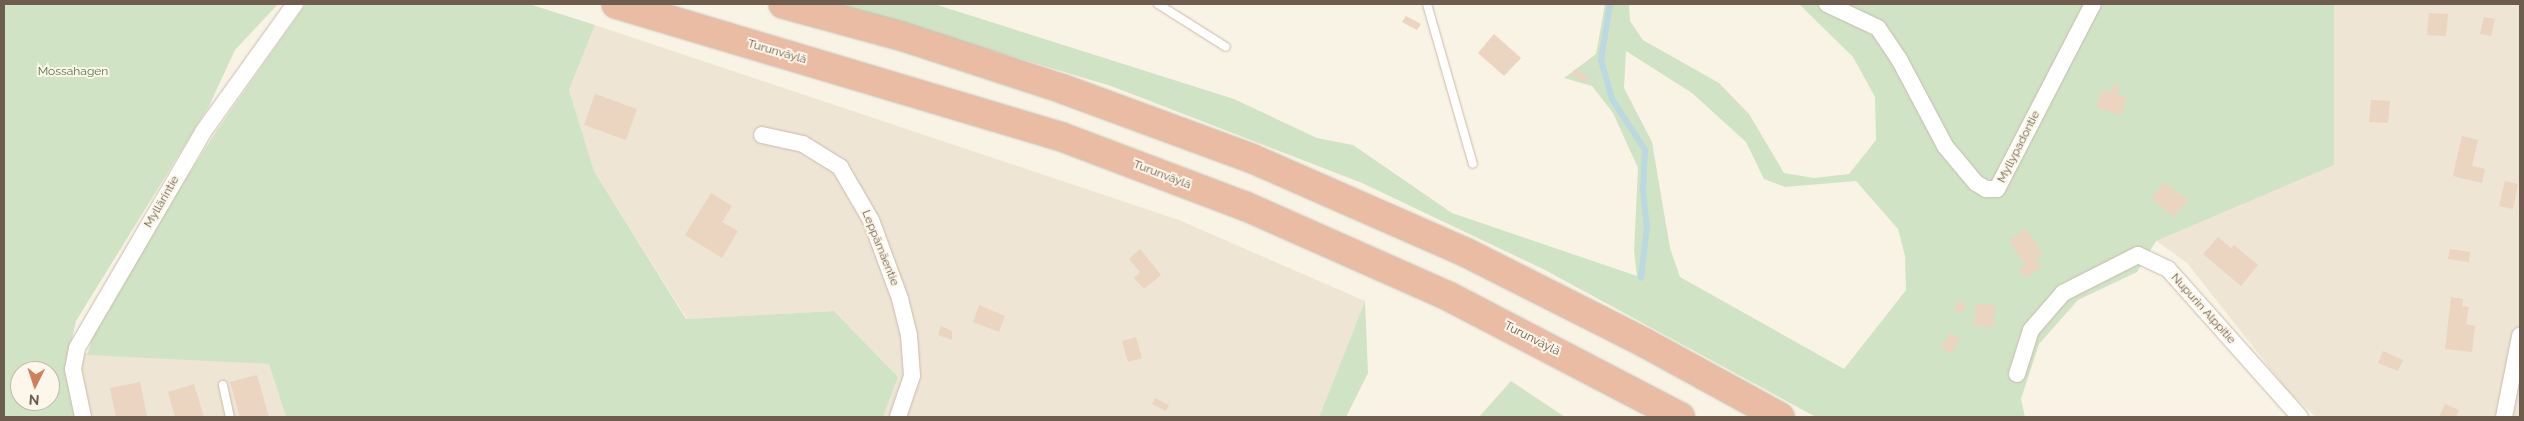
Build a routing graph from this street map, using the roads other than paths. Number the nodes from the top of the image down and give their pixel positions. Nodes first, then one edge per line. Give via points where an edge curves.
1 (295, 4) edge
2 (616, 4) edge
3 (783, 4) edge
4 (1158, 4) edge
5 (1428, 4) edge
6 (1828, 4) edge
7 (2093, 4) edge
8 (1226, 47) dead end
9 (762, 135) dead end
10 (1473, 164) dead end
11 (2520, 336) edge
12 (2017, 374) dead end
13 (223, 385) dead end
14 (82, 417) edge
15 (230, 417) edge
16 (898, 417) edge
17 (1680, 417) edge
18 (1780, 417) edge
19 (2300, 417) edge
20 (2504, 417) edge

1 - 14 street, Myllärintie via 203,132 77,348 73,370
2 - 17 highway, Turunväylä via 1062,137 1245,206 1448,296
3 - 18 highway via 901,36 1054,86 1253,159 1465,252 1645,343
4 - 8 lane
5 - 10 lane
6 - 7 street, Myllypadontie via 1878,28 1900,59 1945,146 1986,189 1997,189
9 - 16 street, Leppämäentie via 803,144 840,167 871,220 910,335 912,376
11 - 20 street
12 - 19 street, Nupurin Alppitie via 2031,330 2063,293 2138,256 2168,269
13 - 15 lane

